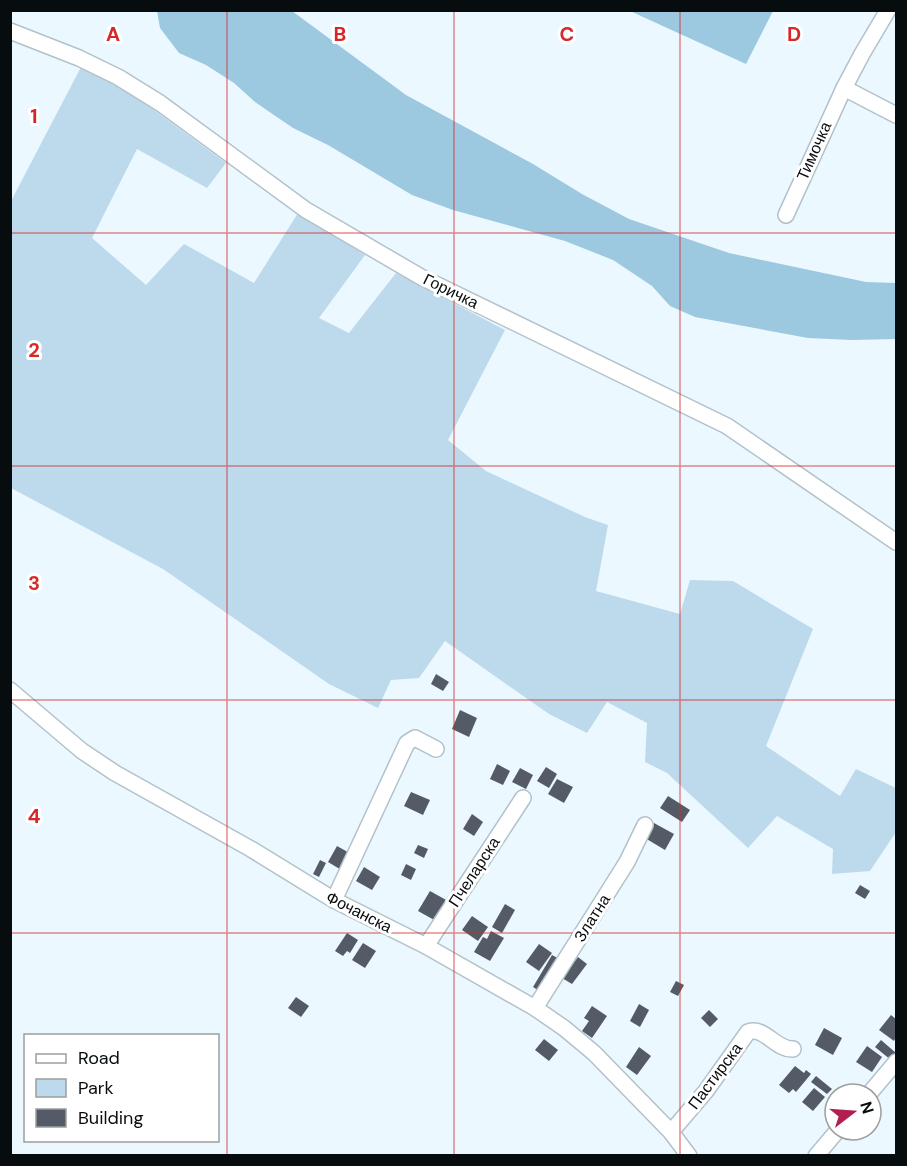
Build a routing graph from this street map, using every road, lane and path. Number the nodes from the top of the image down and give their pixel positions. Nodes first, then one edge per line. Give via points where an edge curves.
1 (888, 10) edge
2 (10, 31) edge
3 (844, 88) junction
4 (897, 115) edge
5 (786, 215) dead end
6 (897, 542) edge
7 (10, 690) edge
8 (436, 749) dead end
9 (523, 798) dead end
10 (645, 825) dead end
11 (334, 900) junction
12 (426, 946) junction
13 (535, 1008) junction
14 (793, 1049) dead end
15 (897, 1062) edge
16 (880, 1082) edge
17 (671, 1131) junction
18 (827, 1142) edge
19 (689, 1155) edge
20 (816, 1155) edge

1 - 3 street, Тимочка
2 - 6 street, Горичка via 118,77 160,103 306,210 396,263 727,426
3 - 4 street
3 - 5 street, Тимочка
7 - 11 street, Фочанска via 82,751
8 - 11 street via 415,738 407,743
9 - 12 street, Пчеларска
10 - 13 street, Златна via 627,862
11 - 12 street, Фочанска
12 - 13 street, Фочанска
13 - 17 street, Фочанска via 594,1053
14 - 17 street, Пастирска via 782,1047 760,1032 748,1032 706,1091
15 - 16 street
17 - 19 street, Фочанска
18 - 20 street

